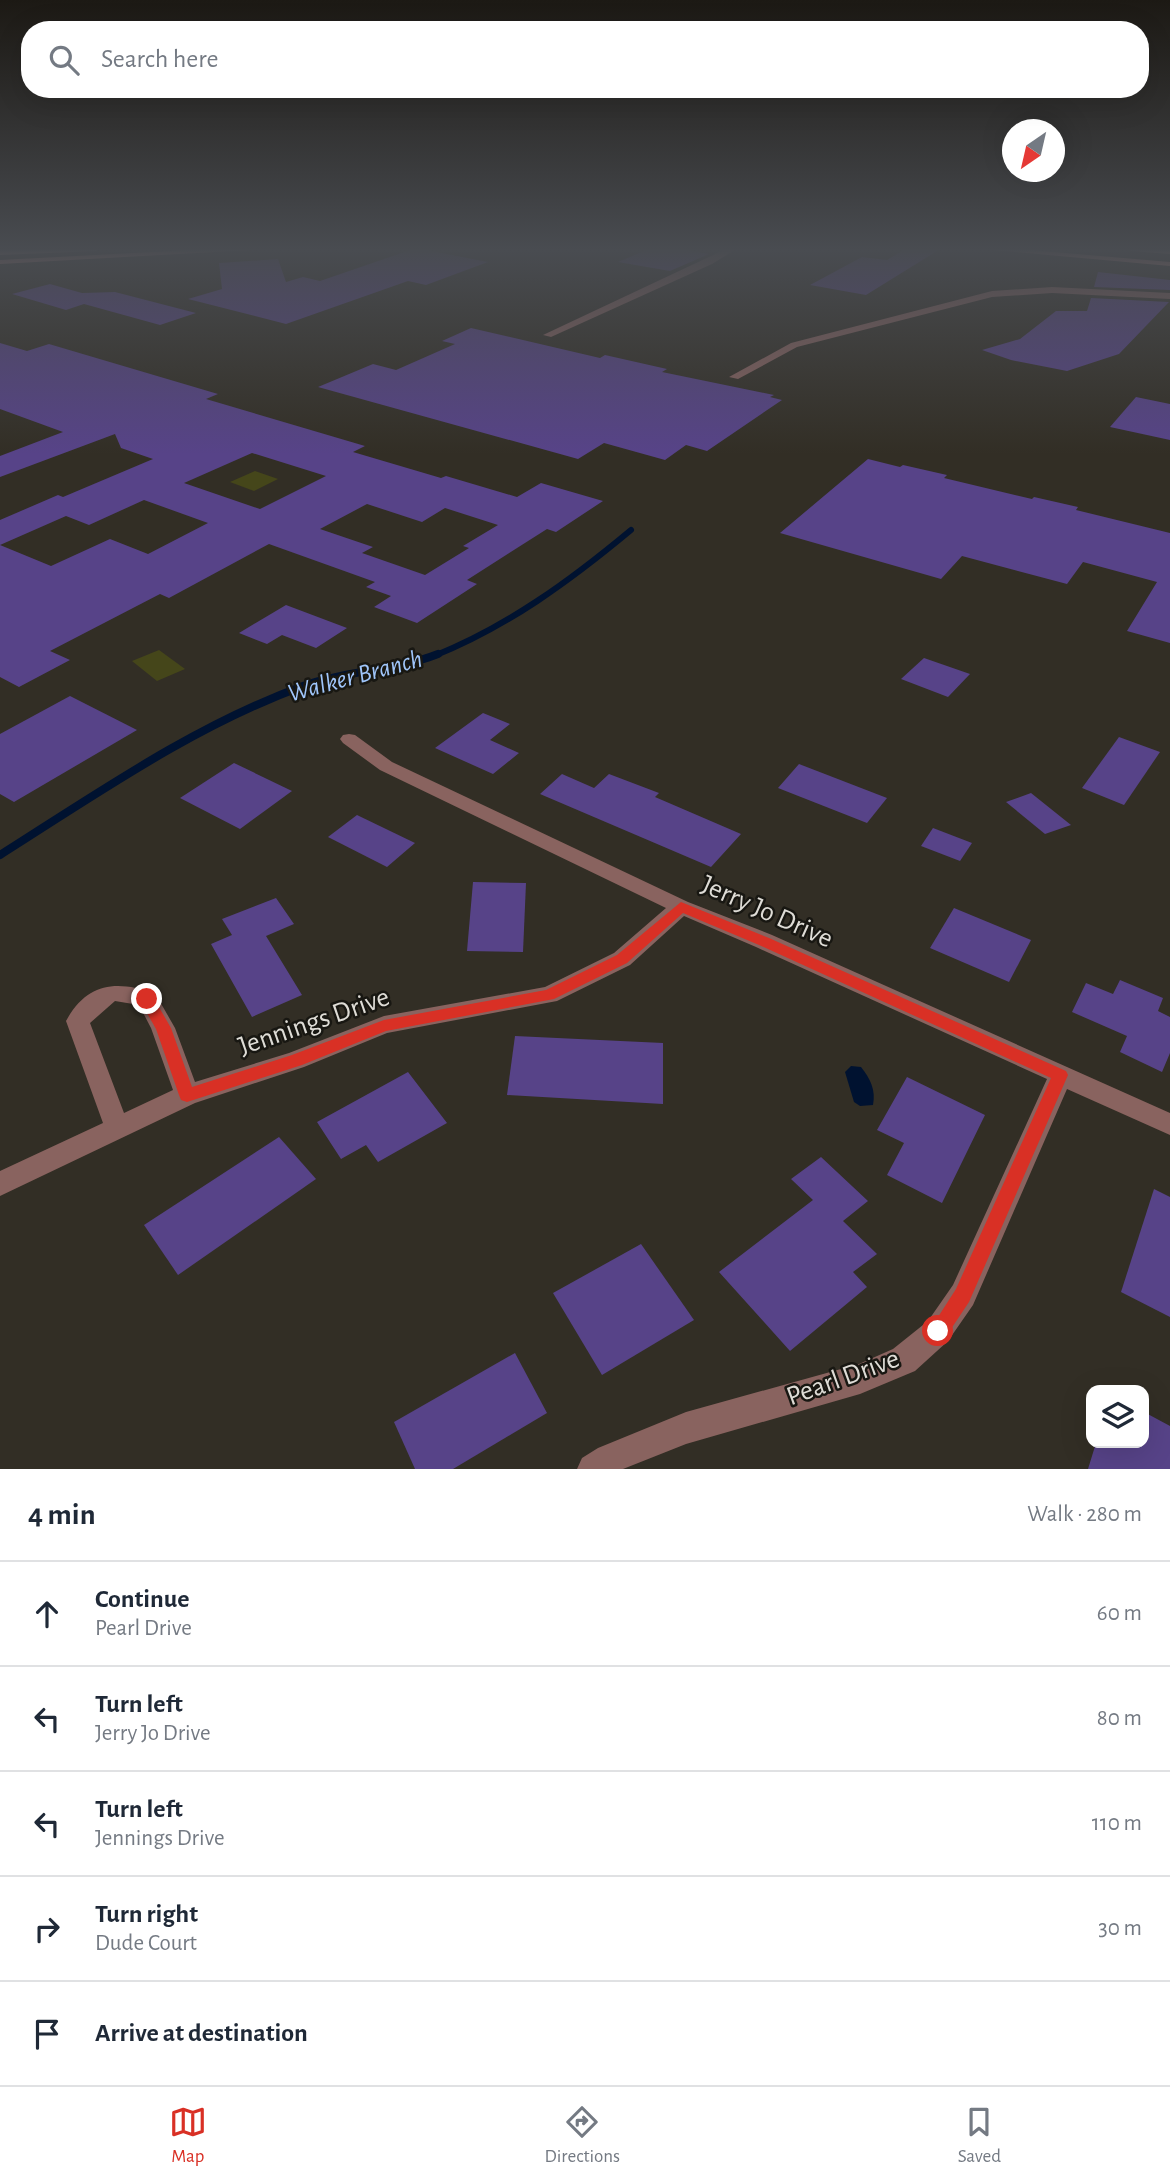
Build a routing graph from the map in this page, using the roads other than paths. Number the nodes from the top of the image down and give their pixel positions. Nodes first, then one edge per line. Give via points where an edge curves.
1 (589, 317) edge
2 (904, 317) edge
3 (548, 335) dead end
4 (734, 377) dead end
5 (349, 740) dead end
6 (681, 907) junction
7 (1060, 1075) junction
8 (187, 1095) junction
9 (1170, 1124) edge
10 (117, 1128) junction
11 (0, 1184) edge
12 (593, 1469) edge

1 - 3 street
2 - 4 street via 794,345
5 - 6 street, Jerry Jo Drive via 386,766
6 - 7 street, Jerry Jo Drive
6 - 8 street, Jennings Drive via 622,959 549,995 384,1026
7 - 9 street, Jerry Jo Drive
7 - 12 street, Pearl Drive via 963,1295 938,1331 904,1360 860,1379 687,1428 609,1458
8 - 10 street, Jennings Drive
8 - 10 street via 163,1028 147,999 114,990 78,1021
10 - 11 street, Jennings Drive

